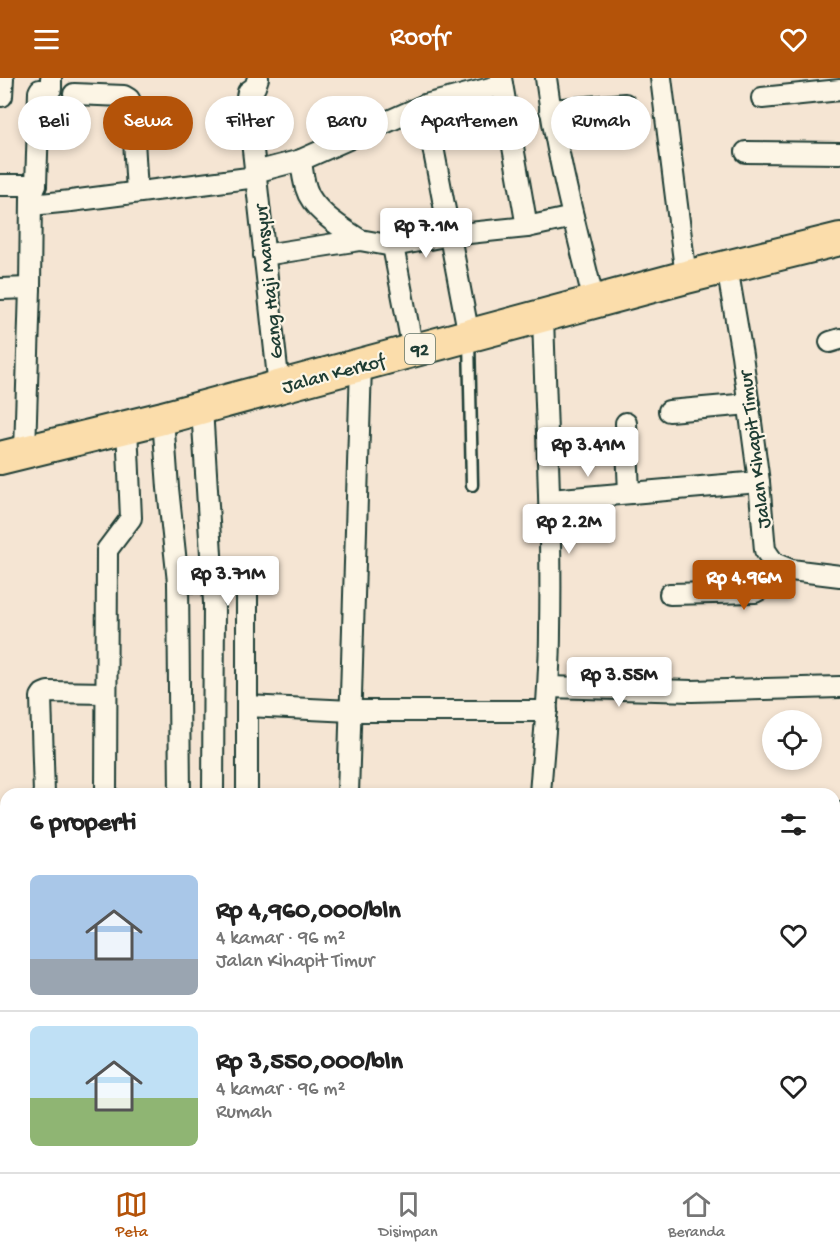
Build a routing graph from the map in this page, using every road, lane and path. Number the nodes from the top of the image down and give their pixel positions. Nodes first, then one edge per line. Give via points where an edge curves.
1 (51, 78) edge
2 (258, 78) edge
3 (546, 78) edge
4 (661, 78) edge
5 (501, 82) edge
6 (840, 90) edge
7 (74, 94) dead end
8 (455, 96) edge
9 (762, 98) dead end
10 (550, 110) joint
11 (400, 116) edge
12 (434, 150) edge
13 (746, 152) dead end
14 (840, 153) edge
15 (301, 160) junction
16 (255, 175) junction
17 (0, 185) edge
18 (36, 185) junction
19 (138, 192) junction
20 (31, 204) junction
21 (573, 218) junction
22 (527, 227) junction
23 (450, 235) junction
24 (840, 239) edge
25 (360, 240) junction
26 (393, 246) junction
27 (264, 255) junction
28 (726, 267) junction
29 (686, 278) junction
30 (30, 288) junction
31 (0, 289) edge
32 (594, 302) junction
33 (543, 316) junction
34 (469, 336) junction
35 (413, 350) junction
36 (361, 365) junction
37 (279, 387) junction
38 (749, 404) junction
39 (202, 408) junction
40 (669, 411) dead end
41 (163, 418) junction
42 (626, 423) dead end
43 (127, 427) junction
44 (12, 455) edge
45 (759, 482) junction
46 (472, 485) dead end
47 (629, 493) junction
48 (550, 500) junction
49 (774, 563) junction
50 (840, 576) edge
51 (212, 581) junction
52 (178, 582) junction
53 (670, 594) dead end
54 (548, 687) junction
55 (840, 687) edge
56 (106, 693) junction
57 (247, 706) junction
58 (351, 711) junction
59 (547, 711) junction
60 (44, 788) edge
61 (106, 788) edge
62 (180, 788) edge
63 (213, 788) edge
64 (247, 788) edge
65 (348, 788) edge
66 (541, 788) edge

1 - 18 street via 51,89 39,92
2 - 16 street, Gang Haji Mansyur via 247,97
3 - 10 street
4 - 29 street
5 - 8 street
5 - 22 street
6 - 9 street
7 - 19 street via 129,99
10 - 21 street
11 - 15 street
12 - 23 street
13 - 14 street
15 - 16 street
15 - 25 street via 306,190 316,205 330,220
16 - 19 street
16 - 27 street, Gang Haji Mansyur
17 - 18 street
18 - 20 street
19 - 20 street
20 - 30 street
21 - 22 street
21 - 32 street
22 - 23 street
23 - 26 street
23 - 34 street
24 - 28 main road, Jalan Kerkof / 92
25 - 26 street
25 - 27 street
26 - 35 street
27 - 37 street, Gang Haji Mansyur
28 - 29 main road, Jalan Kerkof / 92
28 - 38 street, Jalan Kihapit Timur
29 - 32 main road, Jalan Kerkof / 92
30 - 31 street
30 - 44 street
32 - 33 main road, Jalan Kerkof / 92
33 - 34 main road, Jalan Kerkof / 92
33 - 48 street
34 - 35 main road, Jalan Kerkof / 92
34 - 46 lane
35 - 36 main road, Jalan Kerkof / 92
36 - 37 main road, Jalan Kerkof / 92
36 - 58 street
37 - 39 main road, Jalan Kerkof / 92
38 - 40 street
38 - 45 street, Jalan Kihapit Timur
39 - 41 main road, Jalan Kerkof / 92
39 - 51 street
41 - 43 main road, Jalan Kerkof / 92
41 - 52 street
42 - 47 street
43 - 44 main road, Jalan Kerkof / 92
43 - 56 street via 131,518 107,550
45 - 47 street
45 - 49 street, Jalan Kihapit Timur via 765,550
47 - 48 street
48 - 54 street
49 - 50 street via 791,570
49 - 53 street via 767,584 755,592
51 - 52 street
51 - 57 street via 247,584
51 - 63 street
52 - 62 street
54 - 55 street via 692,691
54 - 59 street
56 - 60 street via 48,692 41,697
56 - 61 street
57 - 58 street
57 - 64 street
58 - 59 street
58 - 65 street
59 - 66 street

